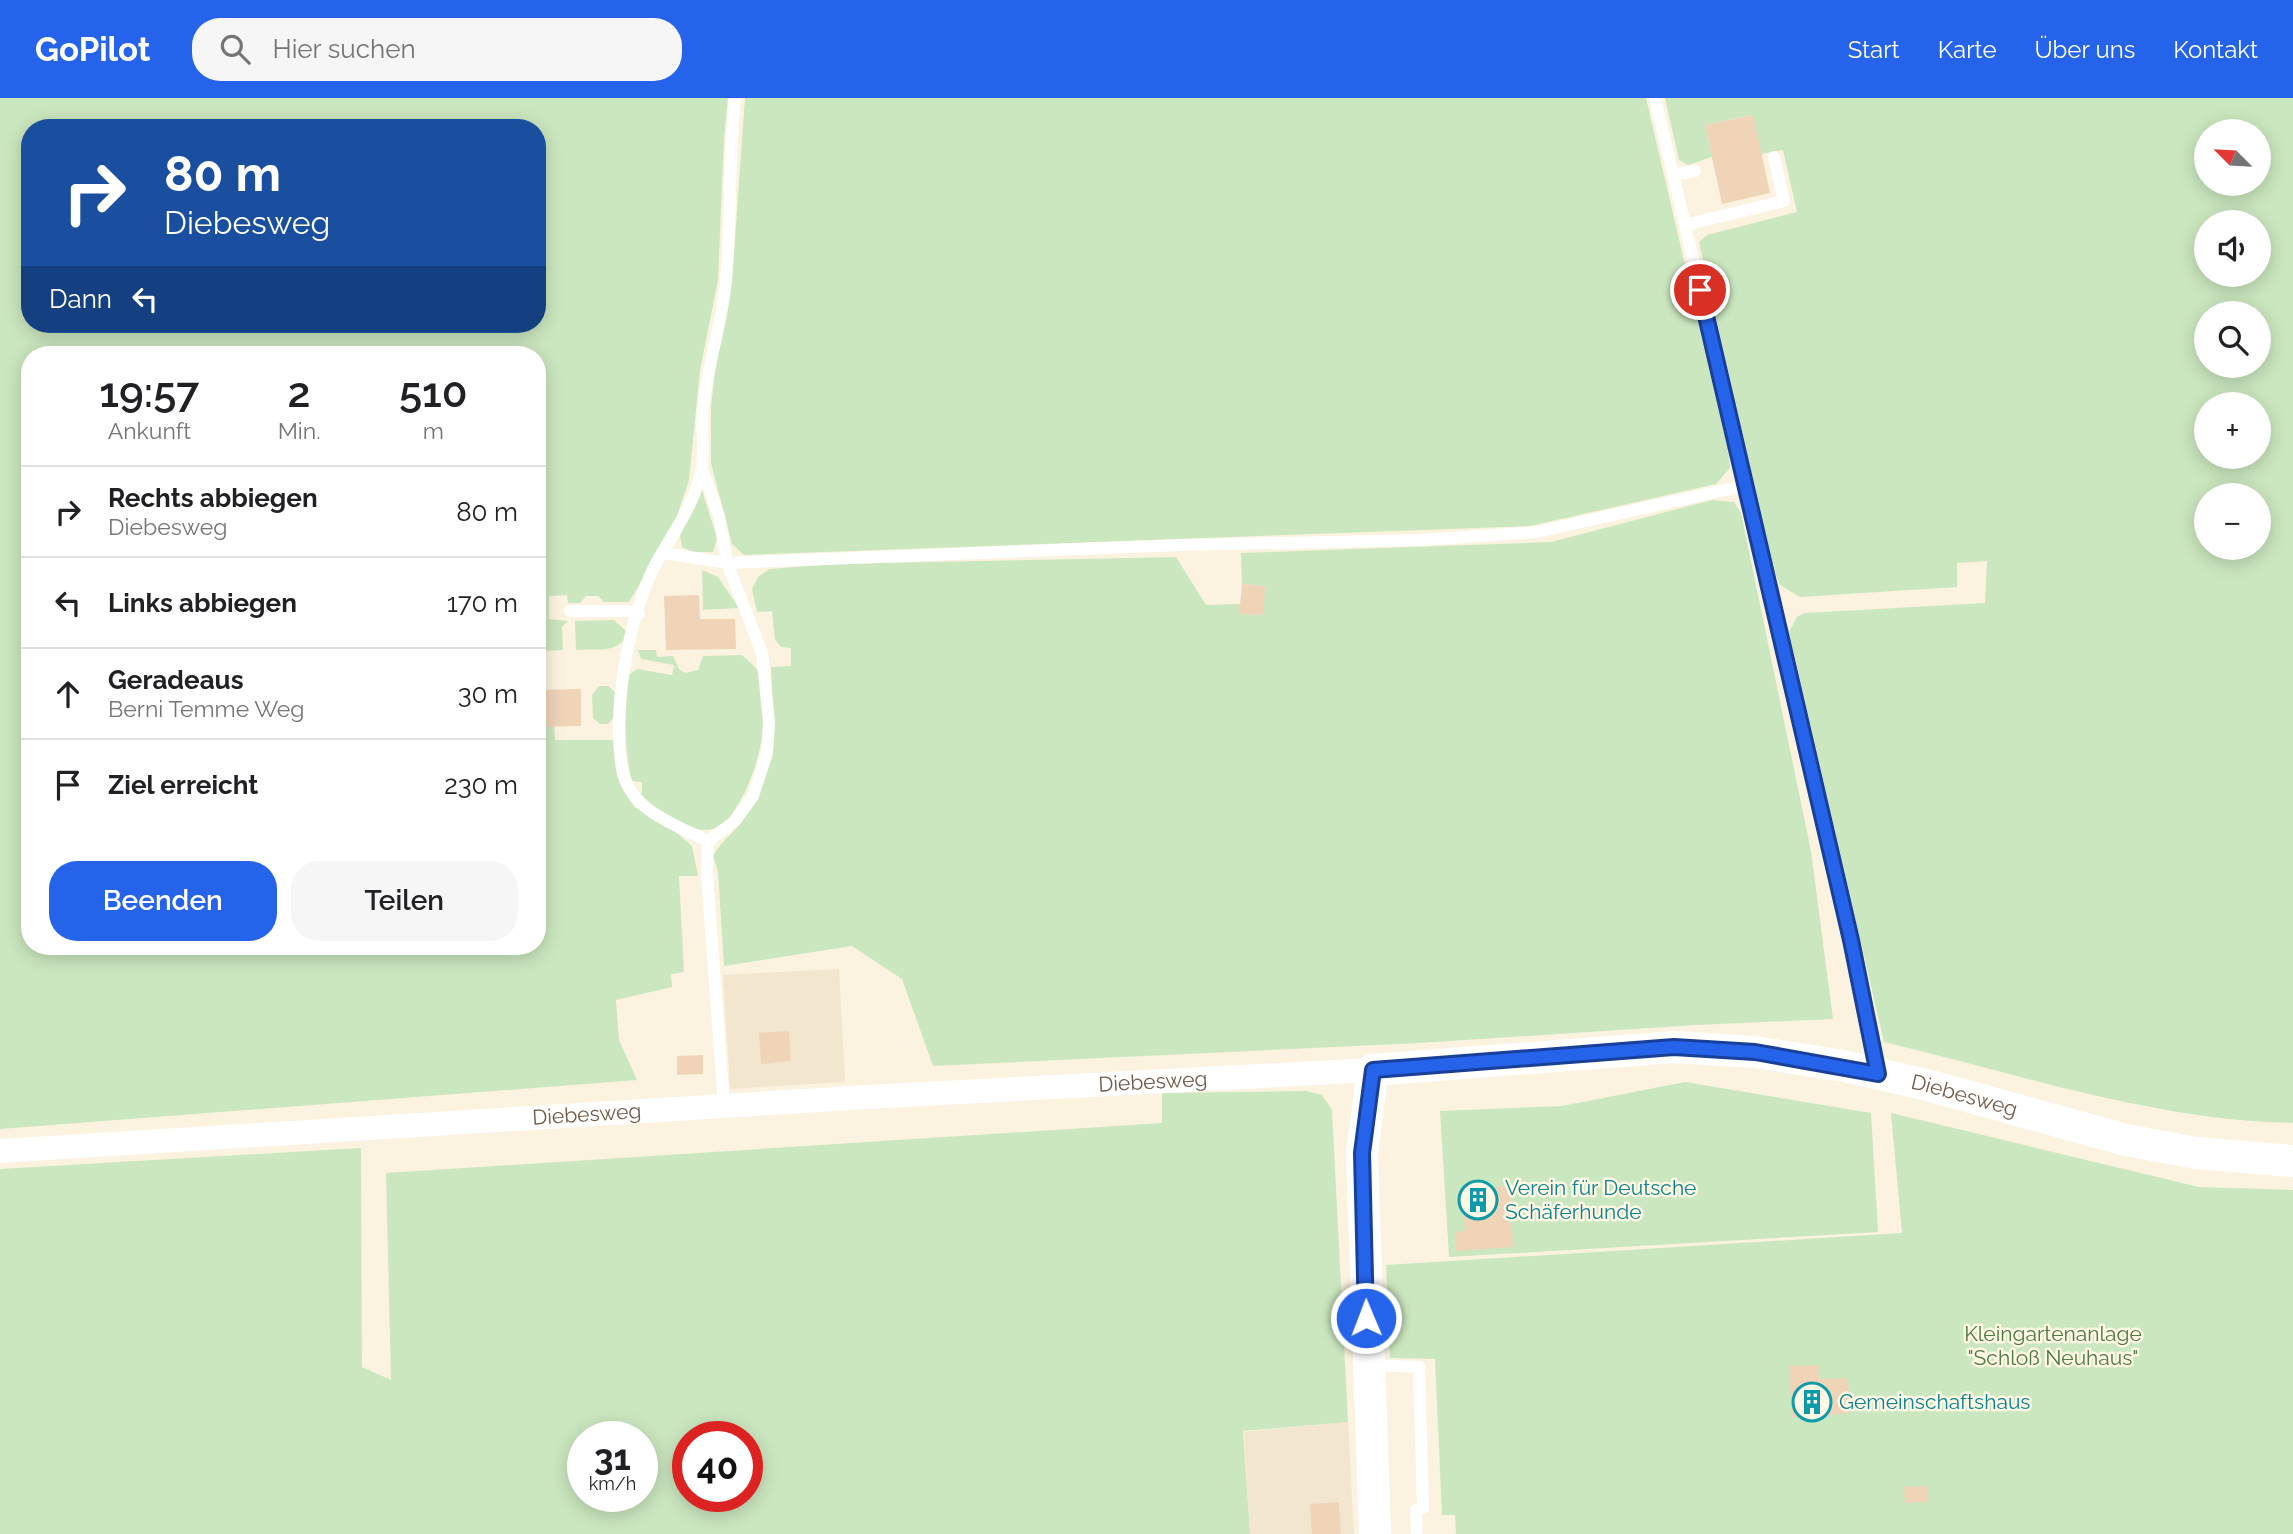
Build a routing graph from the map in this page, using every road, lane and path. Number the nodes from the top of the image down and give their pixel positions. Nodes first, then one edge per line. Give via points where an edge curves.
1 (735, 98) edge
2 (1655, 98) edge
3 (1774, 157) dead end
4 (1695, 171) dead end
5 (1673, 175) junction
6 (1685, 225) junction
7 (702, 468) junction
8 (1747, 485) junction
9 (663, 553) junction
10 (727, 563) junction
11 (570, 611) dead end
12 (639, 614) junction
13 (708, 841) junction
14 (1373, 1070) junction
15 (1878, 1074) junction
16 (724, 1106) junction
17 (0, 1151) edge
18 (2293, 1161) edge
19 (1367, 1365) junction
20 (1375, 1534) edge
21 (1417, 1534) edge

1 - 7 lane via 725,290 706,387
2 - 5 lane
3 - 6 lane via 1784,201
4 - 5 lane
5 - 6 lane
6 - 8 lane
7 - 9 lane via 677,533
7 - 10 lane via 719,516
8 - 10 lane via 1537,532 1421,540
8 - 15 lane
9 - 10 lane
9 - 12 lane
10 - 13 lane via 762,653 768,732 761,778 753,796 735,821
11 - 12 lane
12 - 13 lane via 621,686 622,771 639,802
13 - 16 lane
14 - 15 street, Diebesweg via 1674,1047 1755,1052
14 - 16 street, Diebesweg
14 - 19 street via 1362,1153
15 - 18 street, Diebesweg via 2126,1140 2196,1153
16 - 17 street, Diebesweg
19 - 20 street
19 - 21 lane via 1419,1367 1423,1508 1416,1510

